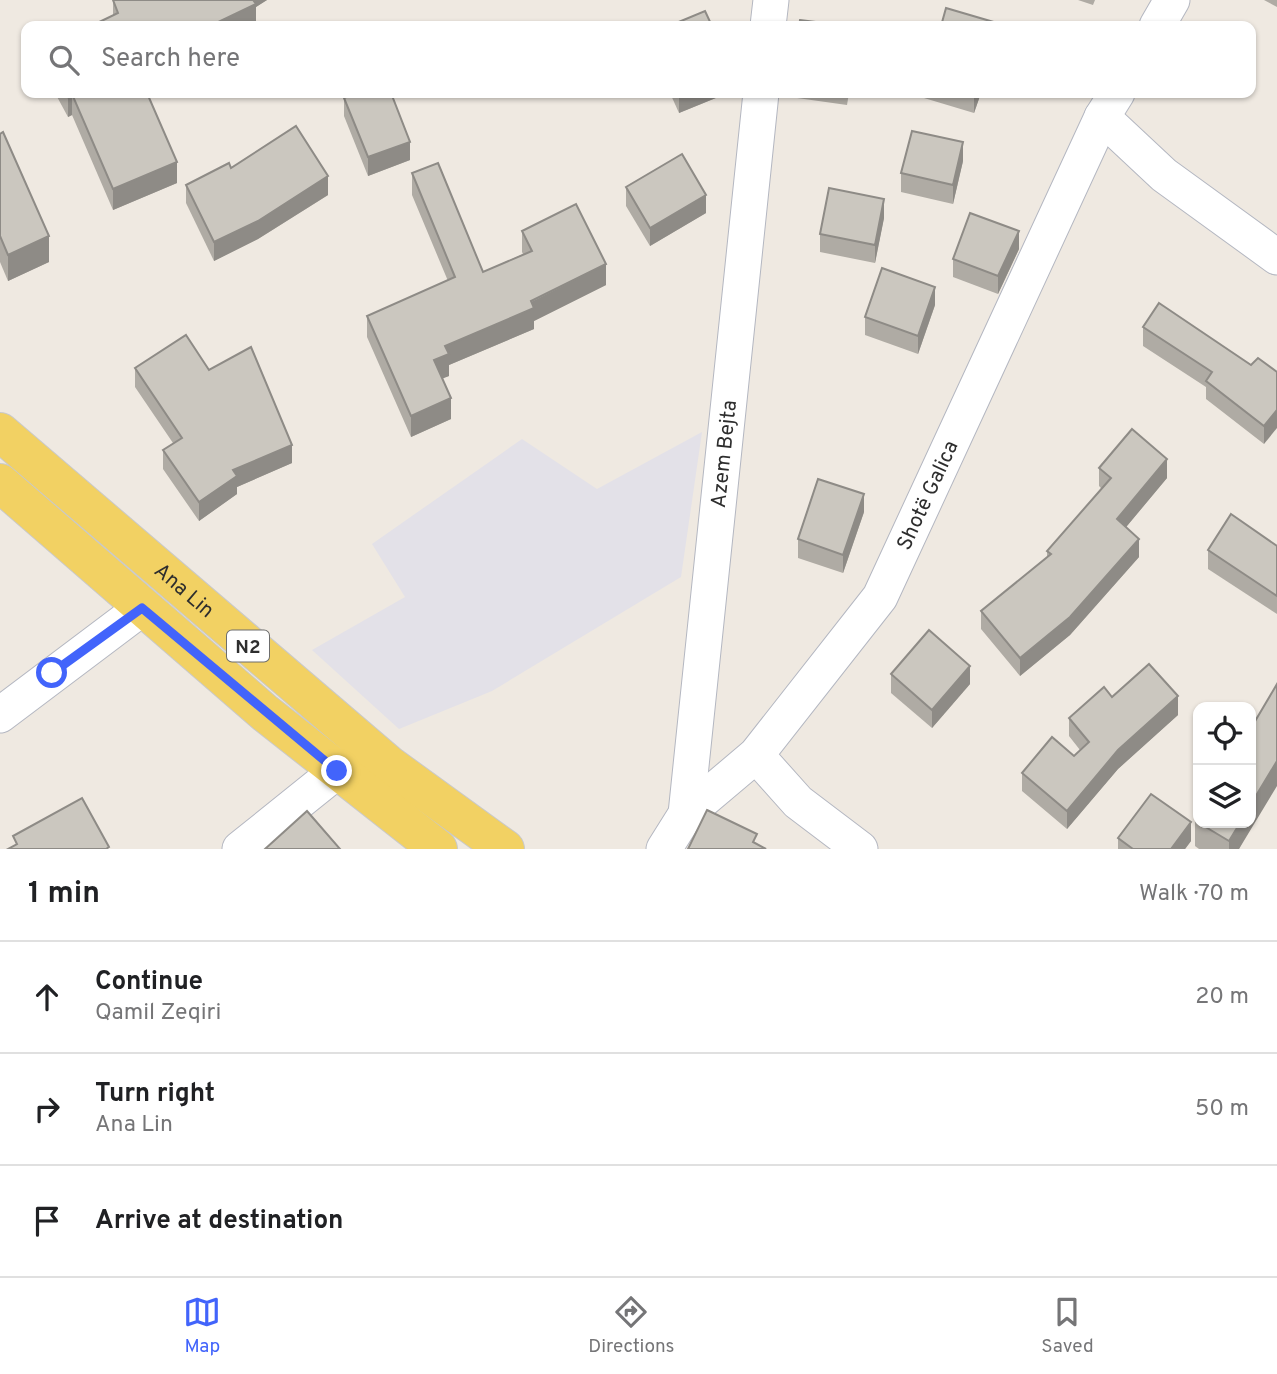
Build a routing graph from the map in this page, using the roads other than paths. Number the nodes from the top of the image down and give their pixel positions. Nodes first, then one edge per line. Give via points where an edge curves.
1 (771, 0) edge
2 (1172, 0) edge
3 (769, 21) edge
4 (1160, 21) edge
5 (760, 98) edge
6 (1110, 105) edge
7 (1277, 257) edge
8 (0, 432) edge
9 (0, 483) edge
10 (142, 608) junction
11 (0, 715) edge
12 (755, 755) junction
13 (337, 771) junction
14 (686, 814) junction
15 (240, 849) edge
16 (438, 849) edge
17 (505, 849) edge
18 (664, 849) edge
19 (860, 849) edge

1 - 3 street
2 - 4 street
5 - 14 street, Azem Bejta
6 - 7 street via 1164,175
6 - 12 street, Shotë Galica via 880,597
8 - 17 main road, Ana Lin / N2 via 389,765
9 - 10 main road, Ana Lin / N2
10 - 11 street
10 - 13 main road, Ana Lin / N2
12 - 14 street, Shotë Galica
12 - 19 street via 798,802
13 - 15 street
13 - 16 main road, Ana Lin / N2
14 - 18 street, Shotë Galica

